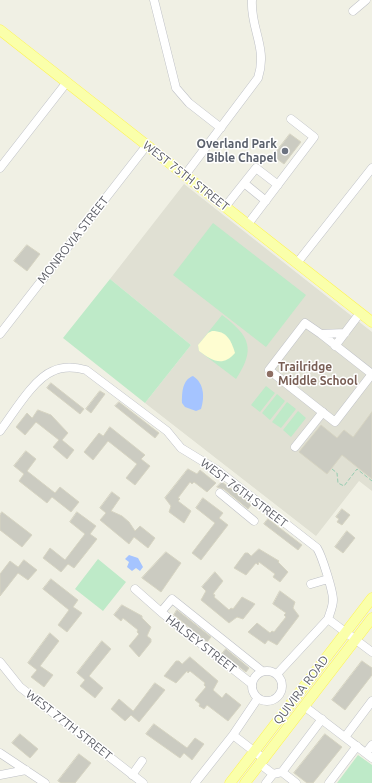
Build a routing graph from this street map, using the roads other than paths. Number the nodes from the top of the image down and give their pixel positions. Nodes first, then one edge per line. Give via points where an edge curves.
1 (154, 0) edge
2 (252, 0) edge
3 (366, 0) edge
4 (353, 11) dead end
5 (0, 30) edge
6 (67, 82) junction
7 (291, 119) dead end
8 (221, 128) junction
9 (147, 145) junction
10 (0, 168) edge
11 (372, 168) edge
12 (185, 175) junction
13 (244, 183) junction
14 (278, 185) junction
15 (266, 201) junction
16 (225, 207) junction
17 (248, 224) junction
18 (297, 263) junction
19 (360, 313) junction
20 (372, 322) edge
21 (345, 333) junction
22 (0, 334) edge
23 (321, 334) junction
24 (335, 346) junction
25 (372, 374) edge
26 (323, 412) junction
27 (0, 431) edge
28 (295, 447) dead end
29 (220, 493) dead end
30 (254, 521) dead end
31 (328, 579) junction
32 (311, 584) dead end
33 (135, 589) dead end
34 (372, 598) edge
35 (161, 612) junction
36 (372, 618) edge
37 (328, 619) junction
38 (345, 632) junction
39 (355, 639) junction
40 (372, 652) edge
41 (0, 662) edge
42 (262, 672) junction
43 (277, 674) junction
44 (252, 684) junction
45 (258, 698) junction
46 (372, 701) edge
47 (304, 706) junction
48 (322, 719) junction
49 (233, 735) junction
50 (345, 737) junction
51 (372, 745) edge
52 (358, 746) junction
53 (254, 751) junction
54 (0, 753) edge
55 (369, 755) edge
56 (142, 761) dead end
57 (262, 761) junction
58 (26, 770) junction
59 (282, 772) junction
60 (273, 774) junction
61 (0, 775) edge
62 (132, 775) junction
63 (45, 783) edge
64 (143, 783) edge
65 (195, 783) edge
66 (230, 783) edge
67 (245, 783) edge
68 (266, 783) edge
69 (296, 783) edge
70 (329, 783) edge

1 - 8 street via 176,88 189,103
2 - 8 street via 262,68 254,86
3 - 4 street
5 - 6 main road, WEST 75TH STREET
6 - 9 main road, WEST 75TH STREET
6 - 10 street
7 - 14 street via 314,138
8 - 12 street
9 - 12 main road, WEST 75TH STREET
9 - 22 street, MONROVIA STREET
11 - 18 street
12 - 16 main road, WEST 75TH STREET
13 - 14 street via 256,168
13 - 15 street
13 - 16 street
14 - 15 street
15 - 17 street
16 - 17 main road, WEST 75TH STREET
17 - 18 main road, WEST 75TH STREET
18 - 19 main road, WEST 75TH STREET
19 - 20 main road, WEST 75TH STREET
19 - 21 street
21 - 23 street
21 - 24 street
23 - 24 street
23 - 26 street via 305,323 269,370
24 - 25 street
25 - 26 street via 335,422
26 - 28 street
27 - 31 street, WEST 76TH STREET via 45,375 68,367 92,372 167,431 180,448 217,470 317,548
29 - 30 street
31 - 32 street
31 - 37 street, WEST 76TH STREET via 333,600
33 - 35 street
34 - 38 main road, QUIVIRA ROAD
35 - 42 street, HALSEY STREET via 172,599
35 - 44 street, HALSEY STREET
36 - 39 main road, QUIVIRA ROAD
37 - 38 street
37 - 43 street
38 - 39 street
38 - 53 main road, QUIVIRA ROAD
39 - 40 street
39 - 47 main road, QUIVIRA ROAD
41 - 62 street, WEST 77TH STREET via 20,687
42 - 43 street via 268,670
42 - 44 street via 255,676
43 - 45 street via 282,683 281,693 268,702
44 - 45 street via 252,690
45 - 49 street
46 - 50 street
47 - 48 street
47 - 57 main road, QUIVIRA ROAD
48 - 50 street
48 - 59 street
49 - 53 street
49 - 65 street
50 - 52 street
51 - 55 street
52 - 55 street
52 - 70 street
53 - 57 street
53 - 66 main road, QUIVIRA ROAD
54 - 58 street
56 - 62 street
57 - 60 street
57 - 67 main road, QUIVIRA ROAD
58 - 61 street
58 - 63 street
59 - 60 street
59 - 69 street
60 - 68 street
62 - 64 street, WEST 77TH STREET

